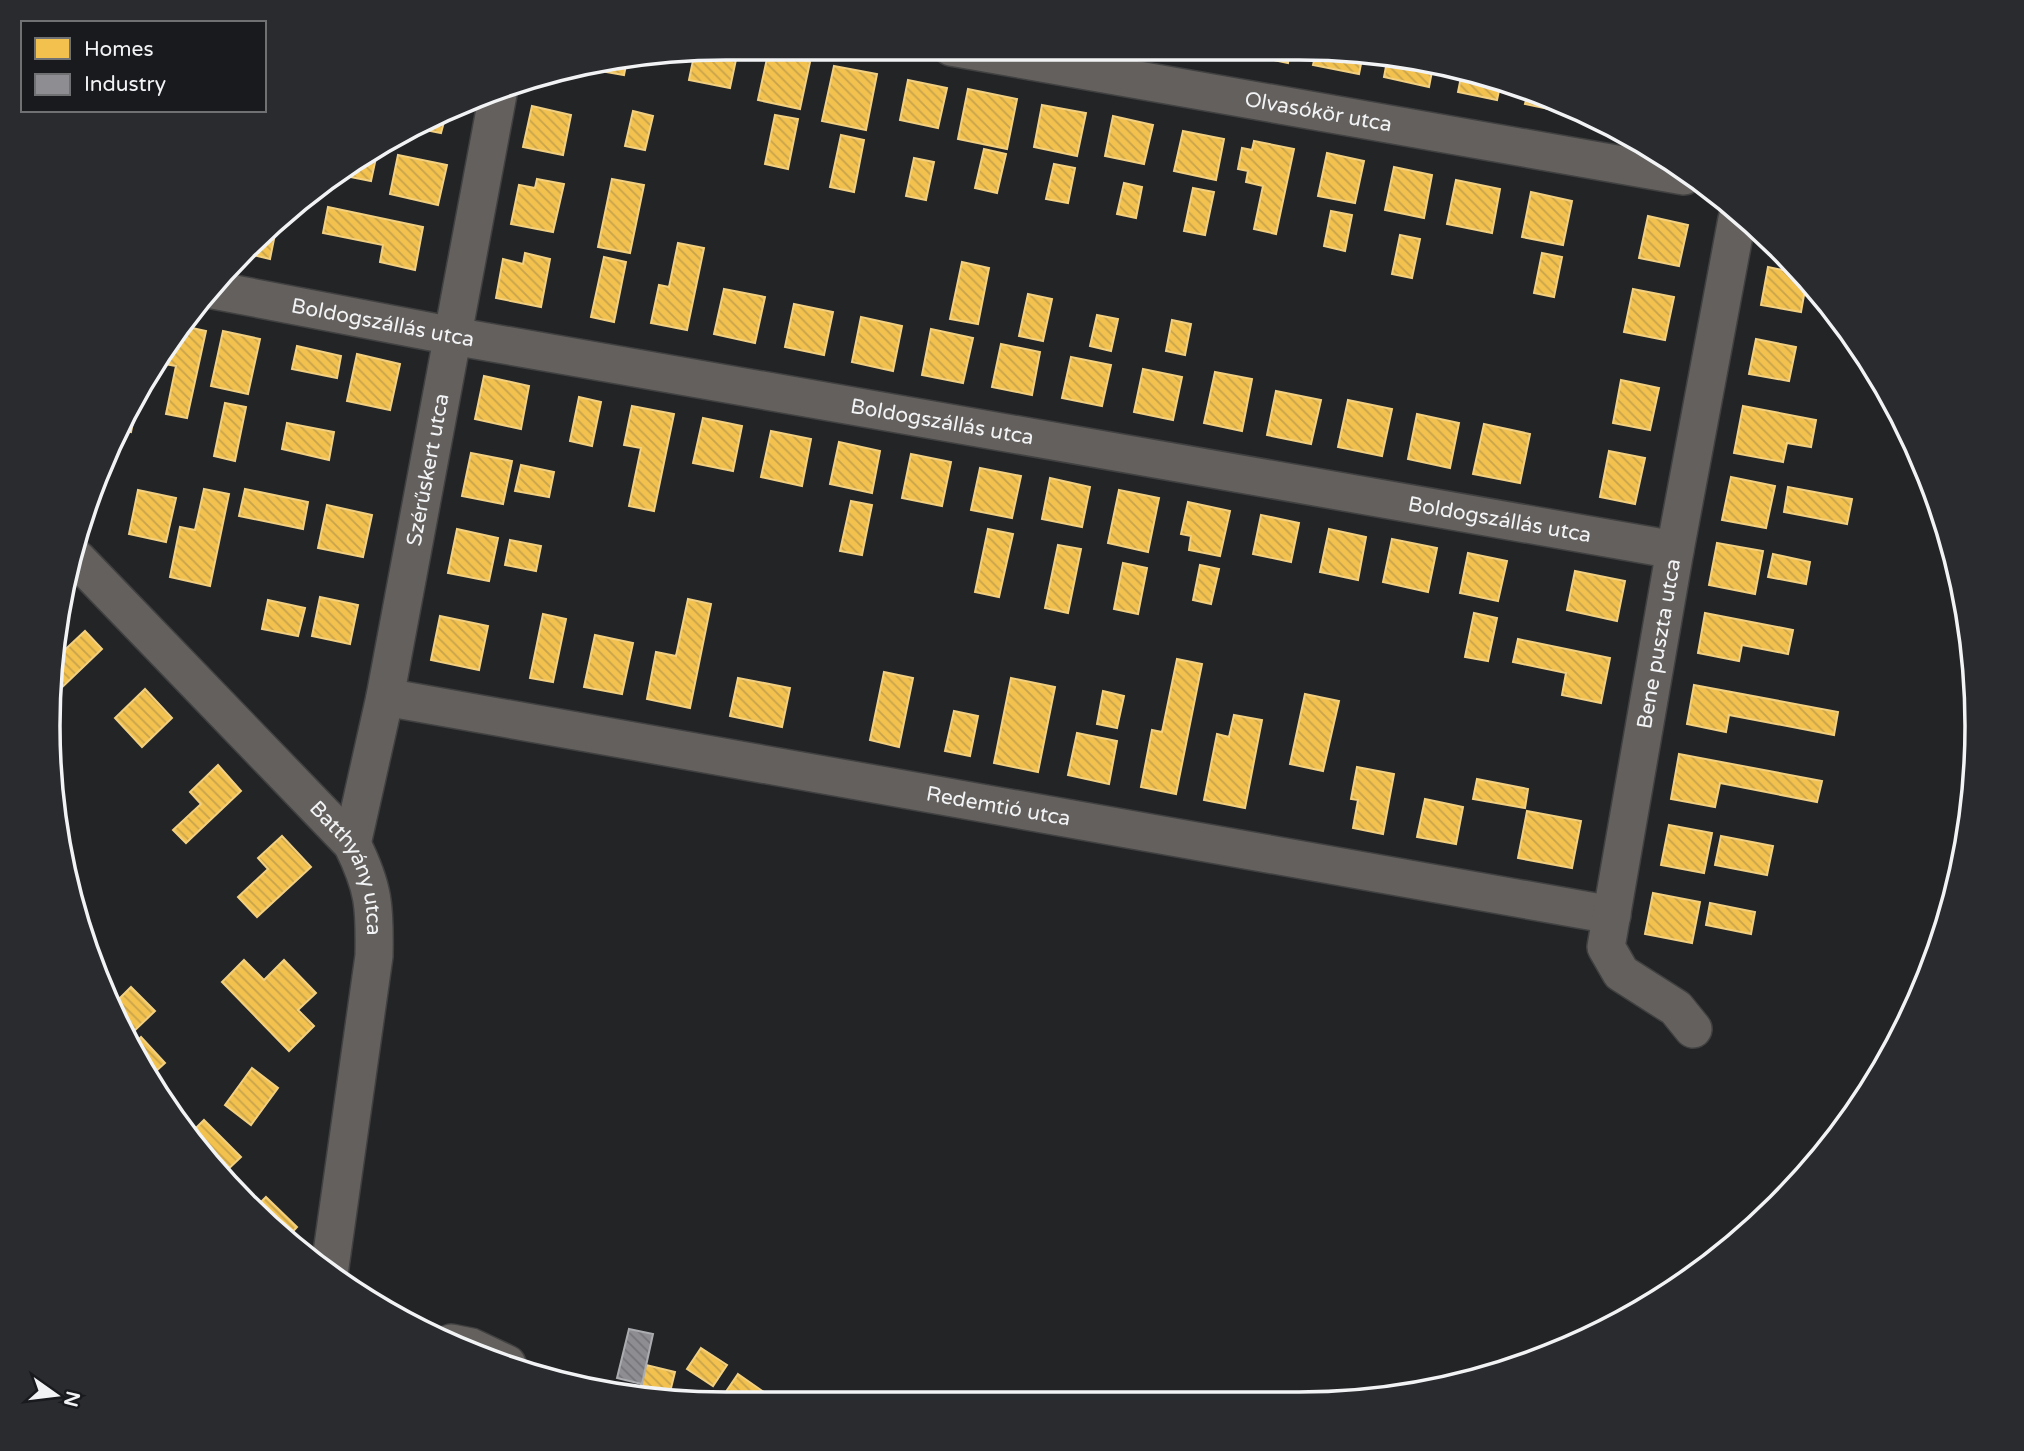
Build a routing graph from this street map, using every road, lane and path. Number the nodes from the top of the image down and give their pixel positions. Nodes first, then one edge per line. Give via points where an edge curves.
1 (1025, 60) edge
2 (497, 100) edge
3 (1672, 174) edge
4 (1736, 223) edge
5 (221, 291) edge
6 (453, 335) junction
7 (1675, 550) junction
8 (80, 562) edge
9 (385, 697) junction
10 (352, 844) junction
11 (1612, 915) junction
12 (1693, 1029) dead end
13 (331, 1262) edge

1 - 3 street, Olvasókör utca
2 - 6 street, Szérűskert utca
4 - 7 street, Bene puszta utca
5 - 6 street, Boldogszállás utca
6 - 7 street, Boldogszállás utca
6 - 9 street, Szérűskert utca
7 - 11 street, Bene puszta utca
8 - 10 street, Batthyány utca
9 - 10 street, Szérűskert utca
9 - 11 street, Redemtió utca
10 - 13 street, Batthyány utca via 367,873 375,911 374,956
11 - 12 street, Bene puszta utca via 1606,947 1621,973 1676,1007

